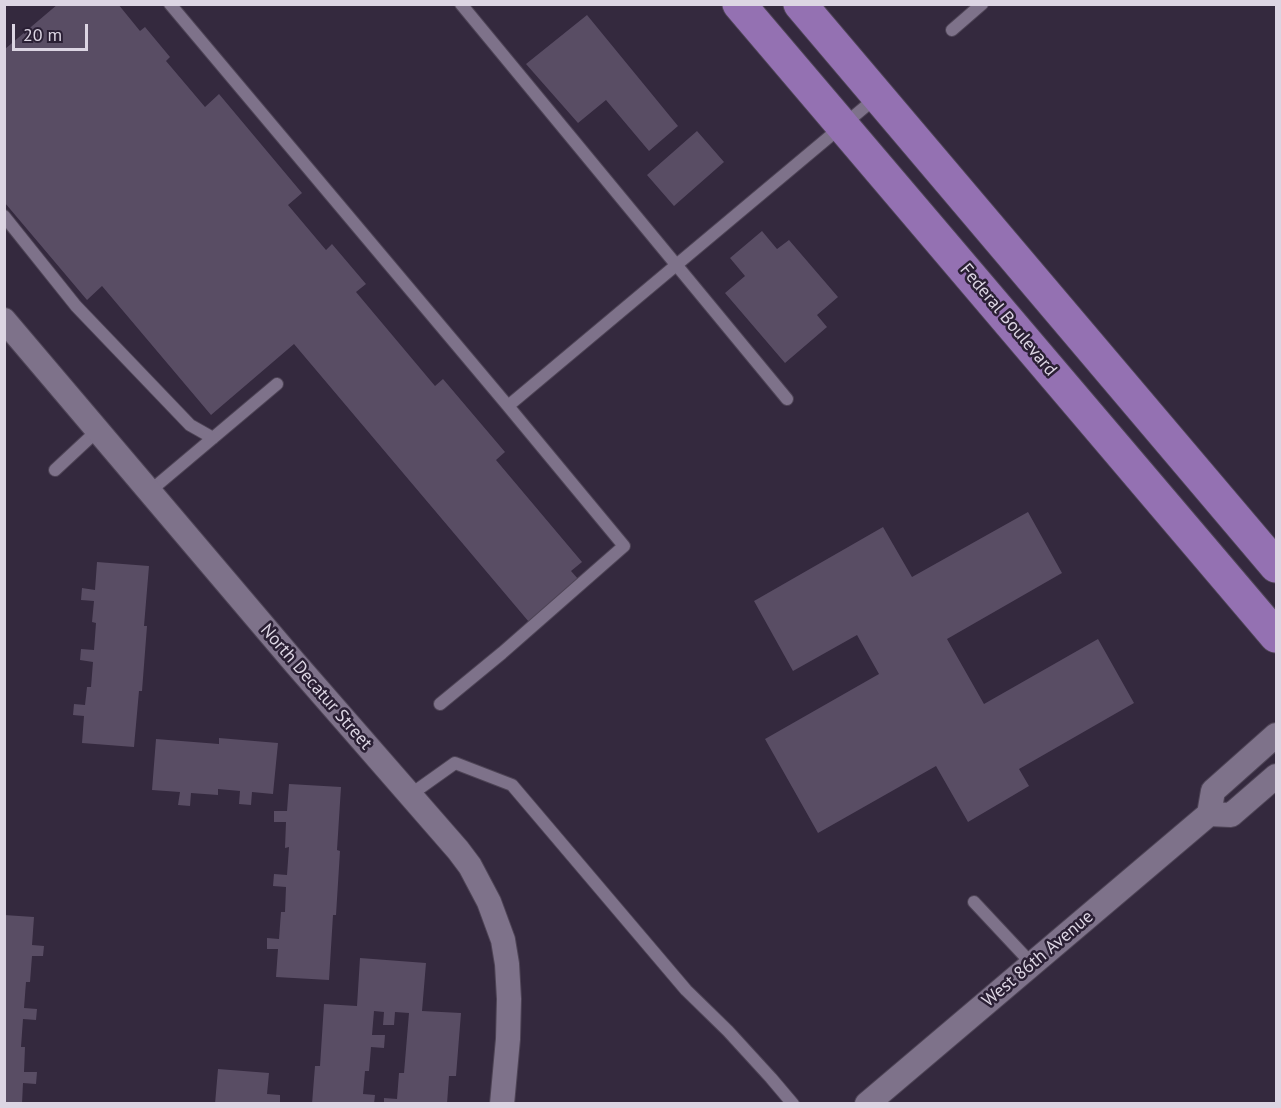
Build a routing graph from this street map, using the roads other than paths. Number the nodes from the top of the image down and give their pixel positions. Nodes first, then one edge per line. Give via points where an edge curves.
1 (170, 4) edge
2 (461, 4) edge
3 (739, 4) edge
4 (800, 4) edge
5 (982, 4) edge
6 (952, 30) dead end
7 (878, 96) junction
8 (843, 126) junction
9 (4, 216) edge
10 (676, 265) junction
11 (4, 320) edge
12 (277, 384) dead end
13 (787, 399) dead end
14 (508, 406) junction
15 (98, 430) junction
16 (213, 438) junction
17 (55, 470) dead end
18 (150, 491) junction
19 (1276, 566) edge
20 (1276, 636) edge
21 (440, 704) dead end
22 (1276, 735) edge
23 (1276, 776) edge
24 (410, 795) junction
25 (1209, 814) junction
26 (974, 902) dead end
27 (1032, 964) junction
28 (502, 1104) edge
29 (793, 1104) edge
30 (867, 1104) edge

1 - 14 lane
2 - 10 lane
3 - 8 main road, Federal Boulevard
4 - 7 main road
5 - 6 lane
7 - 8 lane
7 - 19 main road
8 - 10 lane
8 - 20 main road, Federal Boulevard
9 - 16 lane via 76,306 189,425
10 - 13 lane
10 - 14 lane
11 - 15 street, North Decatur Street
12 - 16 lane
14 - 21 lane via 624,546
15 - 17 lane
15 - 18 street, North Decatur Street
16 - 18 lane
18 - 24 street, North Decatur Street
22 - 25 street via 1212,790
23 - 25 street via 1231,815
24 - 28 street, North Decatur Street via 470,866 503,940 509,999
24 - 29 lane via 455,763 512,785 686,990
25 - 27 street, West 86th Avenue
26 - 27 lane
27 - 30 street, West 86th Avenue

